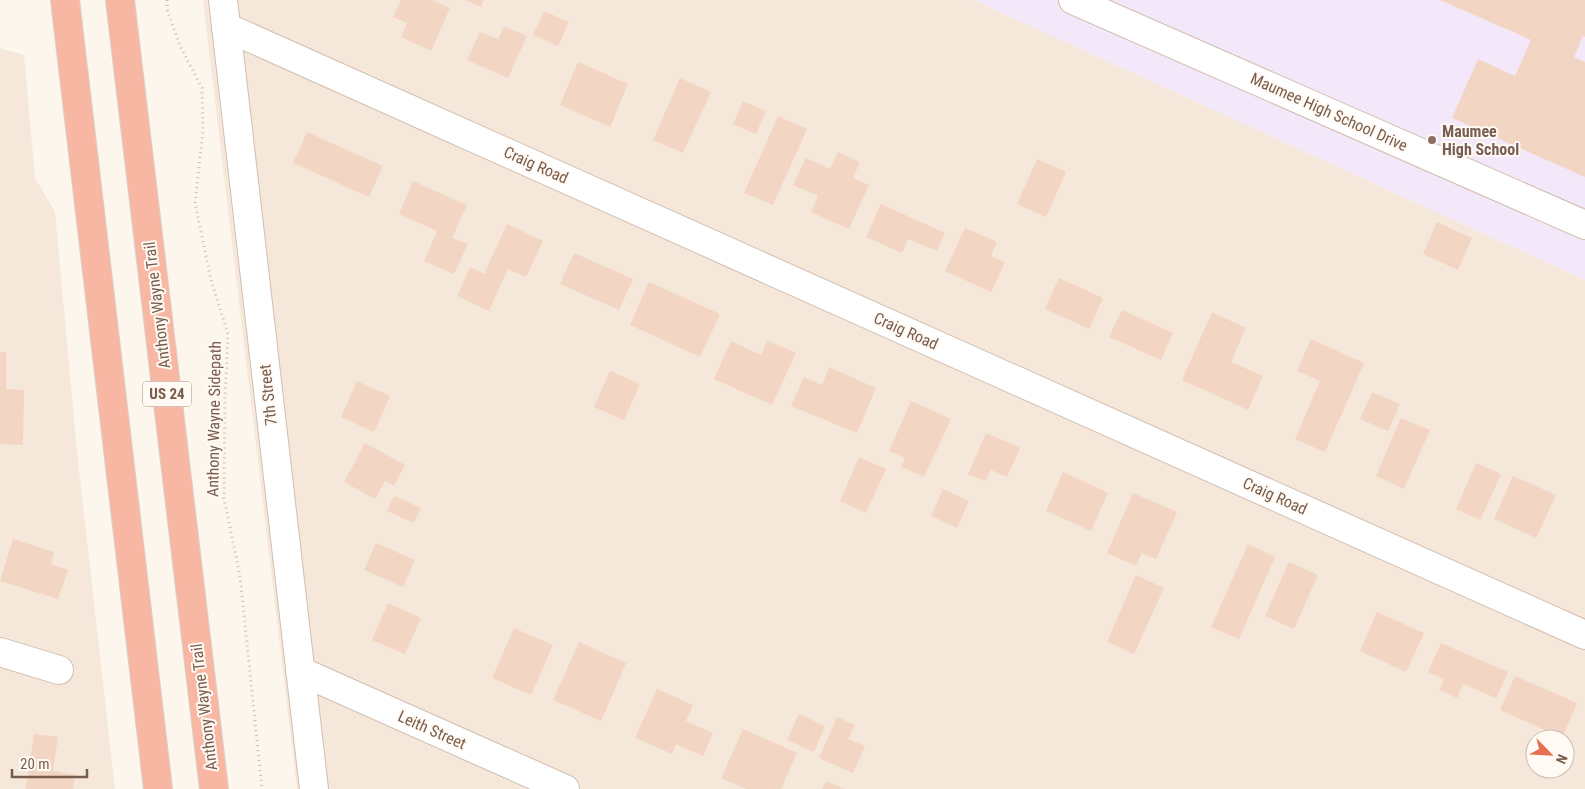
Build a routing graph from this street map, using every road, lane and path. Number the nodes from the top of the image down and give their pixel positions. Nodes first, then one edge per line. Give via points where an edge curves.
1 (65, 0) edge
2 (120, 0) edge
3 (167, 0) edge
4 (223, 0) edge
5 (1073, 0) edge
6 (226, 26) junction
7 (1585, 225) edge
8 (1585, 635) edge
9 (0, 652) edge
10 (60, 670) dead end
11 (300, 671) junction
12 (158, 789) edge
13 (214, 789) edge
14 (262, 789) edge
15 (314, 789) edge
16 (565, 789) edge

1 - 12 highway
2 - 13 highway, Anthony Wayne Trail / US 24
3 - 14 path, Anthony Wayne Sidepath via 180,46 202,88 203,130 195,203 211,280 228,334 224,498 240,576
4 - 6 street, 7th Street
5 - 7 street, Maumee High School Drive
6 - 8 street, Craig Road
6 - 11 street, 7th Street
9 - 10 street
11 - 15 street, 7th Street
11 - 16 street, Leith Street

